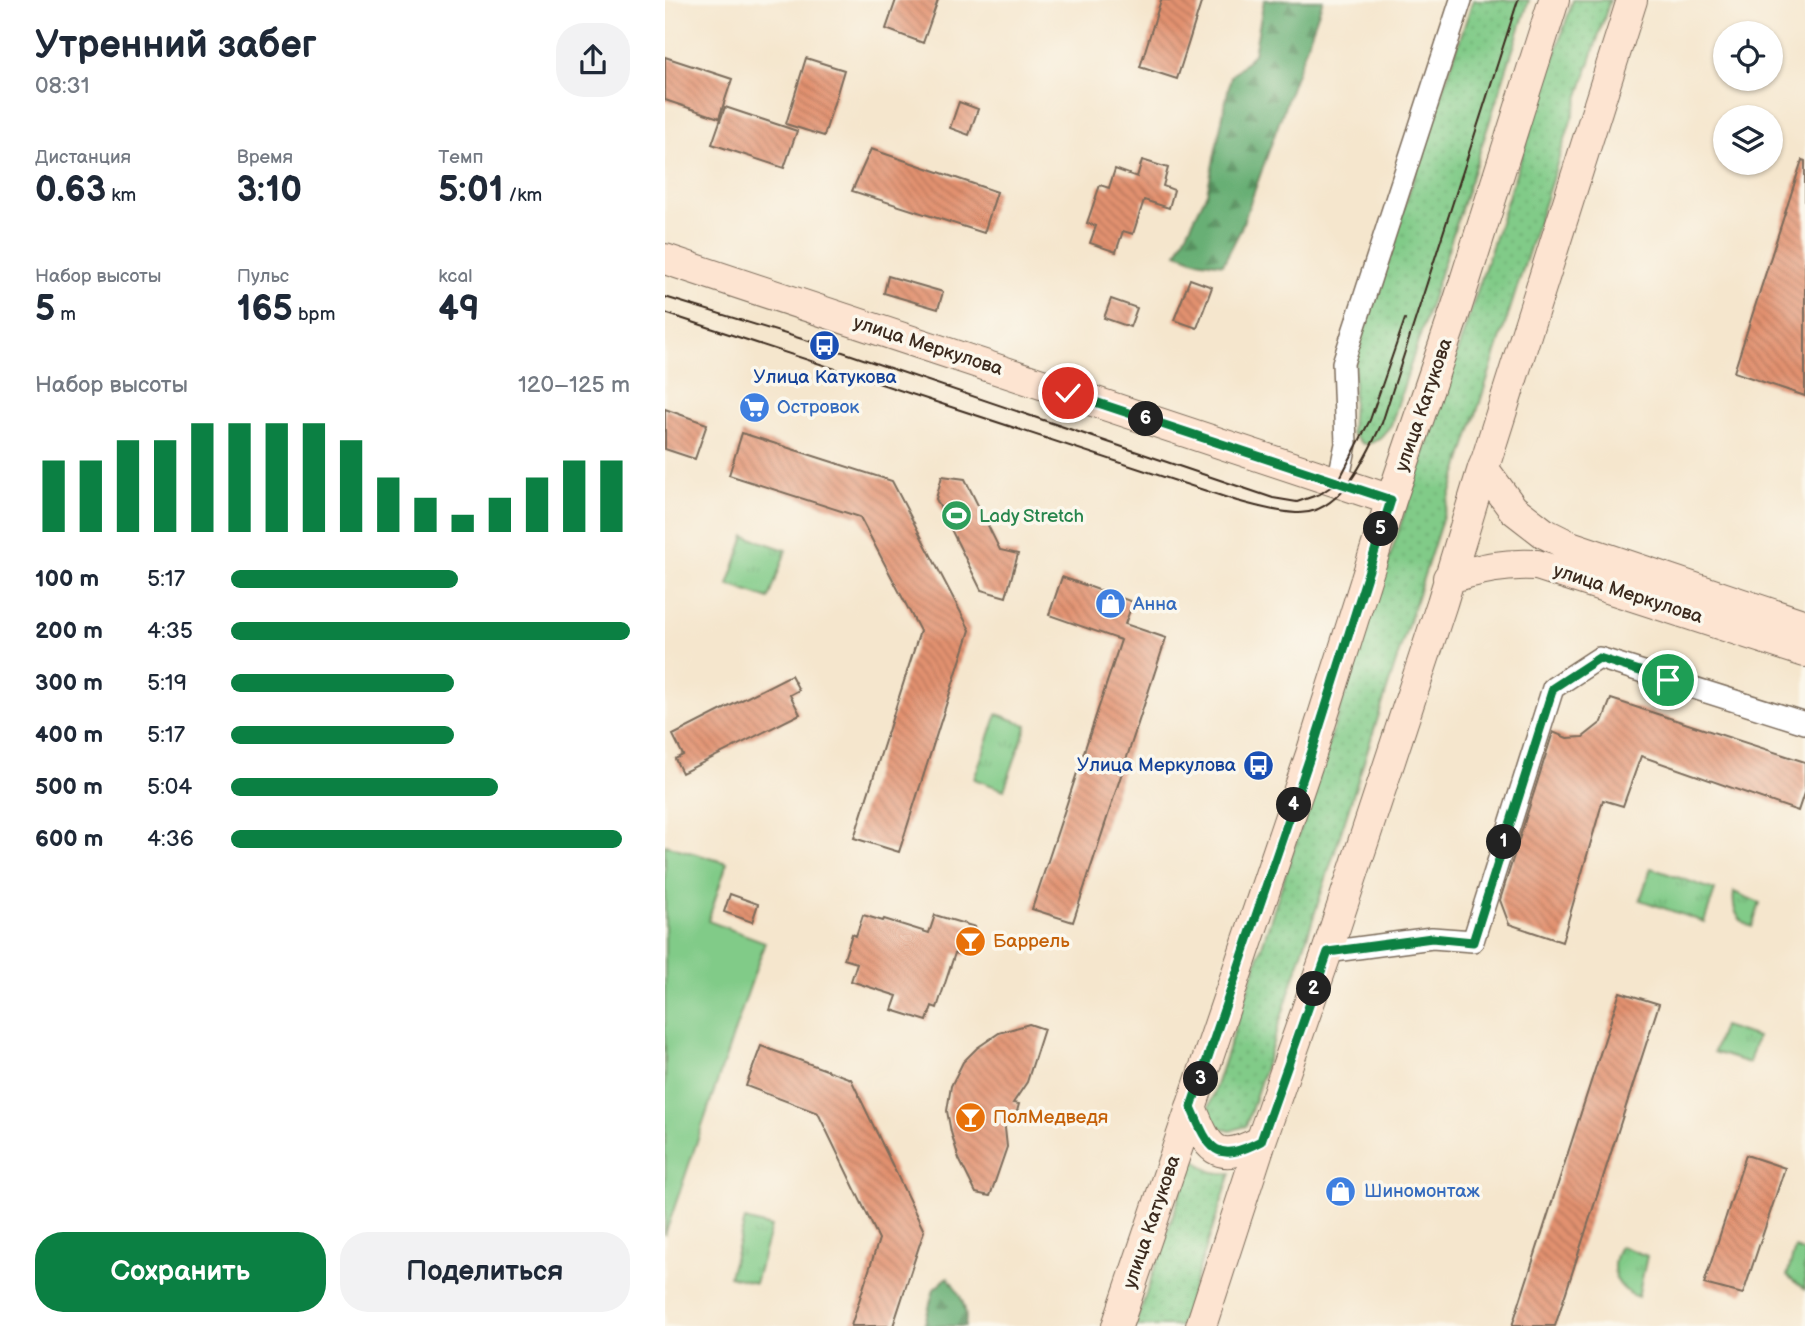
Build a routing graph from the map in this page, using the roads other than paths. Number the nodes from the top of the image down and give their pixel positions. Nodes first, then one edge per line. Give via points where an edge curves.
1 (1461, 0) edge
2 (1555, 0) edge
3 (1632, 0) edge
4 (665, 259) edge
5 (1483, 468) junction
6 (1338, 482) junction
7 (1391, 500) junction
8 (1448, 578) junction
9 (1805, 625) edge
10 (1805, 652) edge
11 (1805, 723) edge
12 (1328, 952) junction
13 (1191, 1107) junction
14 (1261, 1141) junction
15 (1117, 1326) edge
16 (1201, 1326) edge

1 - 6 street via 1343,363 1346,444
2 - 7 main road, улица Катукова
3 - 5 main road
4 - 6 main road, улица Меркулова
5 - 8 main road
5 - 9 main road, улица Меркулова via 1513,509 1570,546
6 - 7 main road, улица Меркулова
7 - 13 main road, улица Катукова via 1295,803
8 - 10 main road, улица Меркулова via 1511,564 1537,565
8 - 12 main road
11 - 12 street via 1599,658 1553,688 1473,942 1432,938
12 - 14 main road
13 - 14 main road via 1212,1147 1227,1154
13 - 15 main road, улица Катукова
14 - 16 main road

